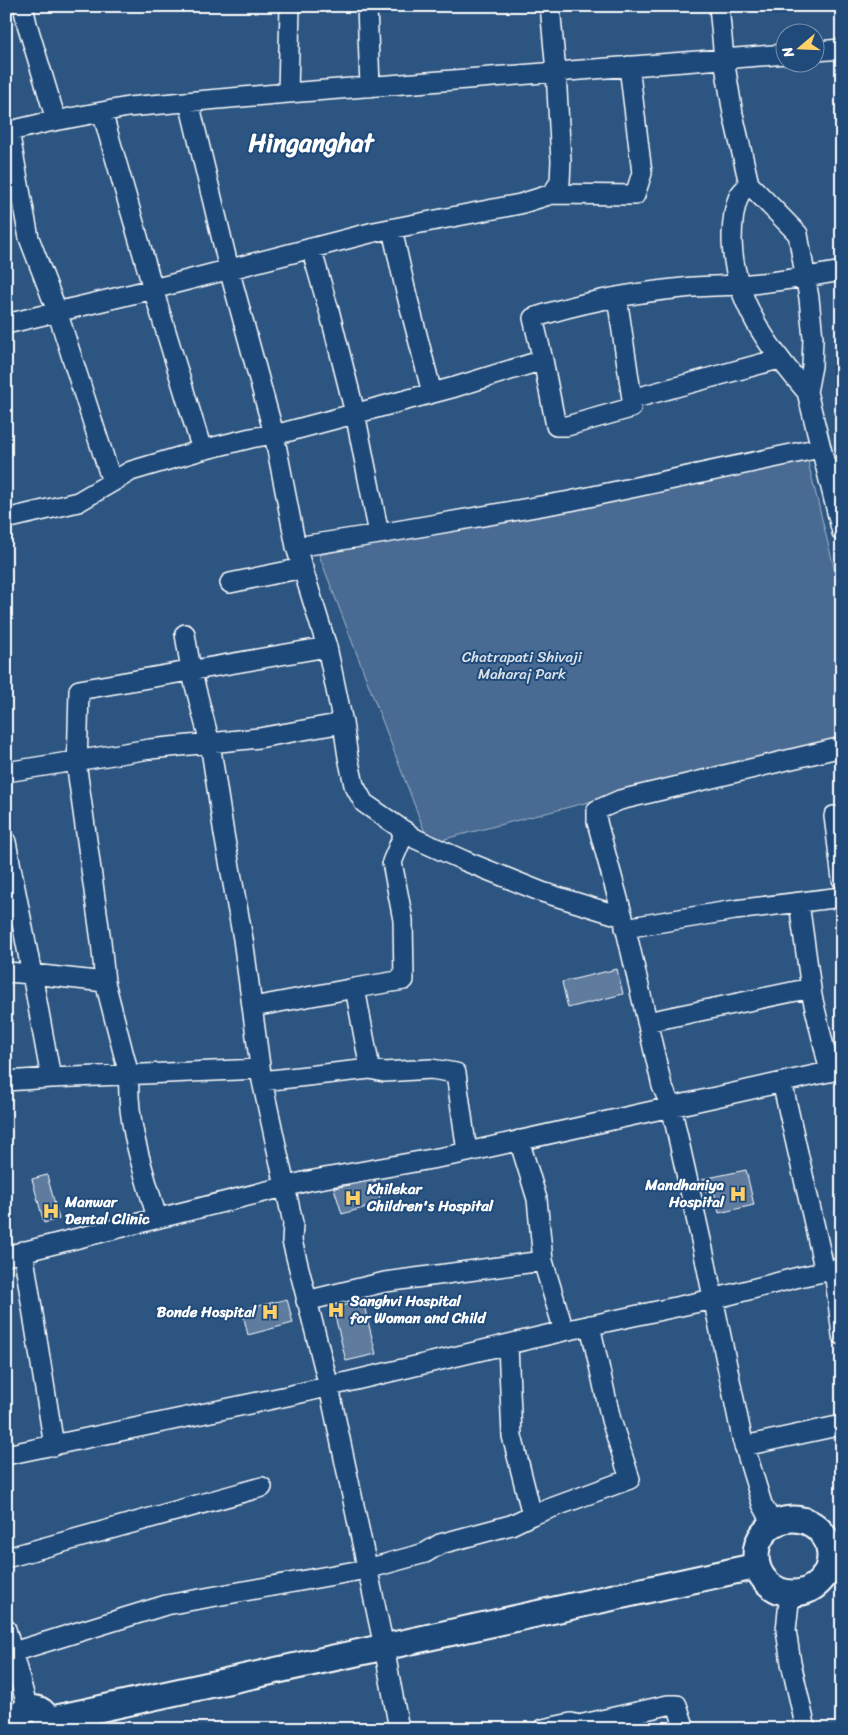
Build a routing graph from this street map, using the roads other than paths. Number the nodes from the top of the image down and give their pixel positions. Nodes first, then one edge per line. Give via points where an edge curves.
1 (23, 6) edge
2 (290, 6) edge
3 (367, 6) edge
4 (550, 6) edge
5 (719, 6) edge
6 (842, 49) edge
7 (826, 50) edge
8 (776, 55) edge
9 (724, 58) junction
10 (629, 66) junction
11 (556, 72) junction
12 (370, 87) junction
13 (288, 93) junction
14 (189, 102) junction
15 (102, 112) junction
16 (56, 120) junction
17 (7, 132) edge
18 (749, 184) junction
19 (552, 194) junction
20 (392, 229) junction
21 (311, 248) junction
22 (229, 269) junction
23 (842, 271) edge
24 (806, 278) junction
25 (740, 285) junction
26 (153, 289) junction
27 (617, 297) junction
28 (58, 311) junction
29 (6, 324) edge
30 (779, 359) junction
31 (543, 360) junction
32 (807, 392) junction
33 (432, 393) junction
34 (632, 399) junction
35 (355, 414) junction
36 (274, 434) junction
37 (820, 448) junction
38 (202, 450) junction
39 (835, 478) edge
40 (112, 482) junction
41 (6, 519) edge
42 (842, 532) edge
43 (379, 534) junction
44 (296, 547) junction
45 (303, 568) junction
46 (230, 583) dead end
47 (185, 634) dead end
48 (327, 647) junction
49 (191, 670) junction
50 (343, 723) junction
51 (210, 743) junction
52 (842, 747) edge
53 (77, 761) junction
54 (6, 772) edge
55 (834, 816) dead end
56 (405, 832) junction
57 (6, 842) edge
58 (842, 879) edge
59 (842, 897) edge
60 (799, 903) junction
61 (624, 923) junction
62 (6, 972) edge
63 (32, 974) junction
64 (105, 982) junction
65 (355, 988) junction
66 (811, 988) junction
67 (253, 1007) junction
68 (646, 1022) junction
69 (370, 1069) junction
70 (836, 1071) edge
71 (129, 1075) junction
72 (261, 1075) junction
73 (51, 1078) junction
74 (6, 1081) edge
75 (782, 1082) junction
76 (671, 1106) junction
77 (519, 1140) junction
78 (467, 1152) junction
79 (285, 1187) junction
80 (157, 1218) junction
81 (15, 1254) edge
82 (543, 1261) junction
83 (834, 1270) edge
84 (714, 1299) junction
85 (306, 1301) junction
86 (590, 1325) junction
87 (564, 1331) junction
88 (842, 1335) edge
89 (508, 1345) junction
90 (329, 1387) junction
91 (842, 1426) edge
92 (54, 1446) junction
93 (744, 1446) junction
94 (6, 1456) edge
95 (262, 1487) dead end
96 (532, 1515) junction
97 (773, 1524) junction
98 (835, 1547) edge
99 (6, 1558) edge
100 (757, 1566) junction
101 (367, 1569) junction
102 (790, 1593) junction
103 (6, 1629) edge
104 (384, 1647) junction
105 (12, 1652) junction
106 (29, 1724) edge
107 (580, 1727) edge
108 (399, 1729) edge
109 (543, 1729) edge
110 (685, 1729) edge
111 (806, 1729) edge

1 - 16 street
2 - 13 street
3 - 12 street
4 - 11 street
5 - 9 street
6 - 7 street
8 - 9 street
9 - 10 street
9 - 18 street
10 - 11 street
10 - 19 street via 642,173 635,196
11 - 12 street
11 - 19 street via 560,182
12 - 13 street
13 - 14 street
14 - 15 street
14 - 22 street
15 - 16 street
15 - 26 street
16 - 17 street
17 - 28 street via 29,238
18 - 24 street via 798,234
18 - 25 street via 739,195 732,226 733,262
19 - 20 street via 520,204
20 - 21 street
20 - 33 street
21 - 22 street
21 - 35 street
22 - 26 street
22 - 36 street
23 - 24 street
24 - 25 street
24 - 32 street via 814,338
25 - 27 street via 683,288
25 - 30 street via 754,321
26 - 28 street
26 - 38 street
27 - 31 street via 533,318
27 - 34 street
28 - 29 street
28 - 40 street
30 - 32 street
30 - 34 street
31 - 33 street
31 - 34 street via 556,426 567,426 631,408
32 - 37 street
33 - 35 street
35 - 36 street
35 - 43 street
36 - 38 street
36 - 44 street
37 - 39 street
37 - 43 street via 570,501
38 - 40 street via 131,471
39 - 42 street
40 - 41 street via 78,502
43 - 44 street
44 - 45 street
45 - 46 street
45 - 48 street
47 - 49 street
48 - 49 street
48 - 50 street
49 - 51 street
49 - 53 street via 79,690
50 - 51 street
50 - 56 street via 354,784 364,803
51 - 53 street
51 - 67 street
52 - 61 street via 620,800 597,810 597,822
53 - 54 street
53 - 64 street
55 - 58 street
56 - 61 street via 465,861
56 - 65 street via 392,862 403,920 404,980
57 - 63 street
59 - 60 street
60 - 61 street
60 - 66 street
61 - 68 street
62 - 63 street
63 - 64 street
63 - 73 street
64 - 71 street
65 - 67 street
65 - 69 street
66 - 68 street
66 - 70 street
67 - 72 street
68 - 76 street via 662,1086
69 - 72 street
69 - 78 street via 384,1072 431,1069 456,1073
70 - 75 street
71 - 72 street
71 - 73 street
71 - 80 street via 134,1136
72 - 79 street
73 - 74 street
75 - 76 street
75 - 83 street
76 - 77 street
76 - 84 street
77 - 78 street
77 - 82 street via 537,1199
78 - 79 street
79 - 80 street
79 - 85 street via 293,1223 292,1241
80 - 81 street
81 - 92 street
82 - 85 street via 385,1282
82 - 87 street
83 - 84 street
83 - 88 street
84 - 86 street
84 - 93 street
85 - 90 street
86 - 87 street
86 - 96 street via 611,1420 630,1479
87 - 89 street
89 - 90 street
89 - 96 street via 512,1436
90 - 92 street
90 - 101 street
91 - 93 street
92 - 94 street
93 - 97 street via 762,1504
95 - 99 street
96 - 101 street via 511,1525 440,1544 425,1553
97 - 98 main road via 784,1519 807,1522
97 - 100 main road via 758,1542
98 - 102 main road via 826,1573 818,1583 807,1590
100 - 102 main road via 771,1586
100 - 104 main road
101 - 104 street
101 - 105 street via 166,1605
102 - 111 street via 786,1630
103 - 105 street
104 - 106 main road
104 - 108 street
105 - 106 street
107 - 109 street via 571,1723
107 - 110 street via 676,1705

